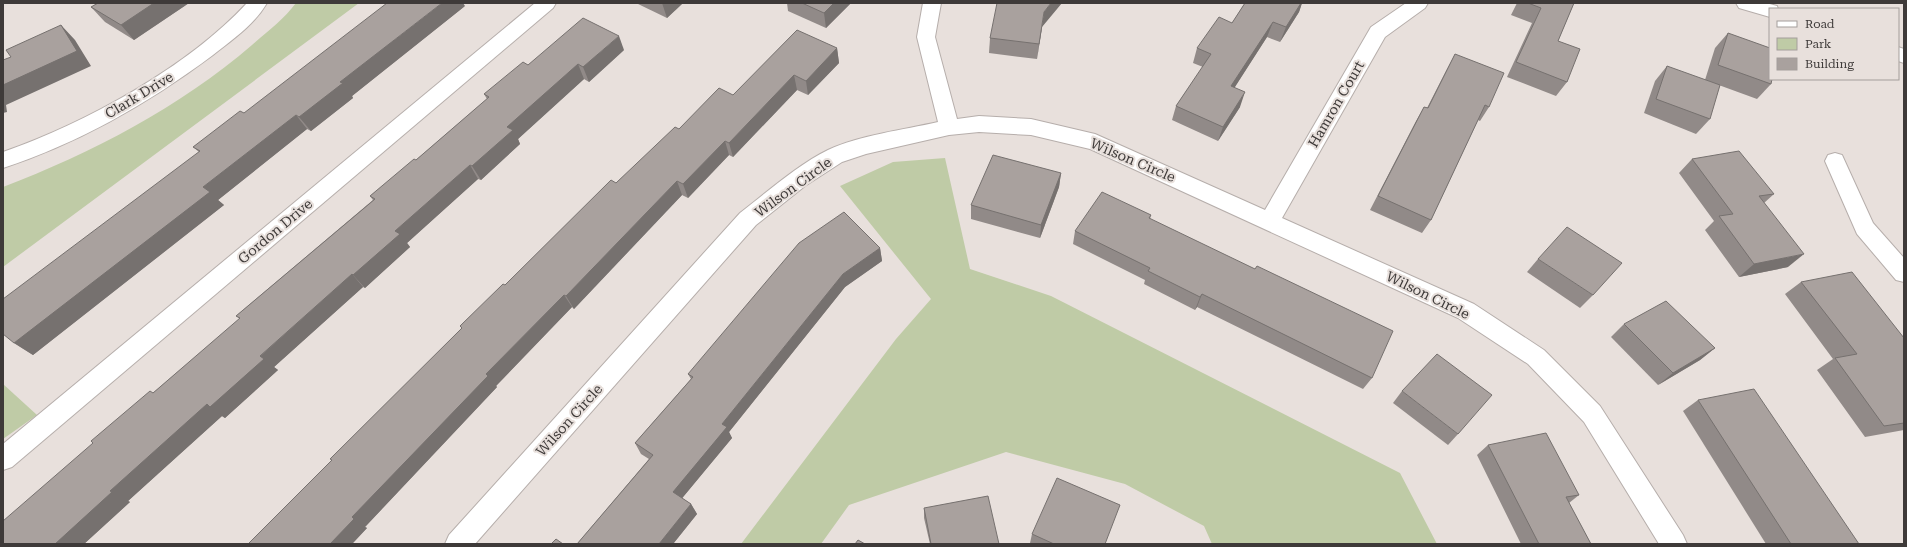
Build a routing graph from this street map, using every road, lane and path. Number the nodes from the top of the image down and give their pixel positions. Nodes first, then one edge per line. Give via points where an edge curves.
1 (258, 3) edge
2 (547, 3) edge
3 (932, 3) edge
4 (1419, 3) edge
5 (1745, 3) edge
6 (1769, 11) edge
7 (949, 127) junction
8 (3, 160) edge
9 (1835, 161) dead end
10 (1269, 221) junction
11 (1904, 272) edge
12 (3, 459) edge
13 (458, 544) edge
14 (1674, 544) edge

1 - 8 street, Clark Drive via 235,28 177,72 114,112
2 - 12 street, Gordon Drive
3 - 7 street via 926,37
4 - 10 street, Hamron Court via 1378,32
5 - 6 street
7 - 10 street, Wilson Circle via 979,124 1031,127 1095,142
7 - 13 street, Wilson Circle via 865,146 835,156 798,180 748,219
9 - 11 street via 1865,228
10 - 14 street, Wilson Circle via 1466,311 1536,357 1592,414

